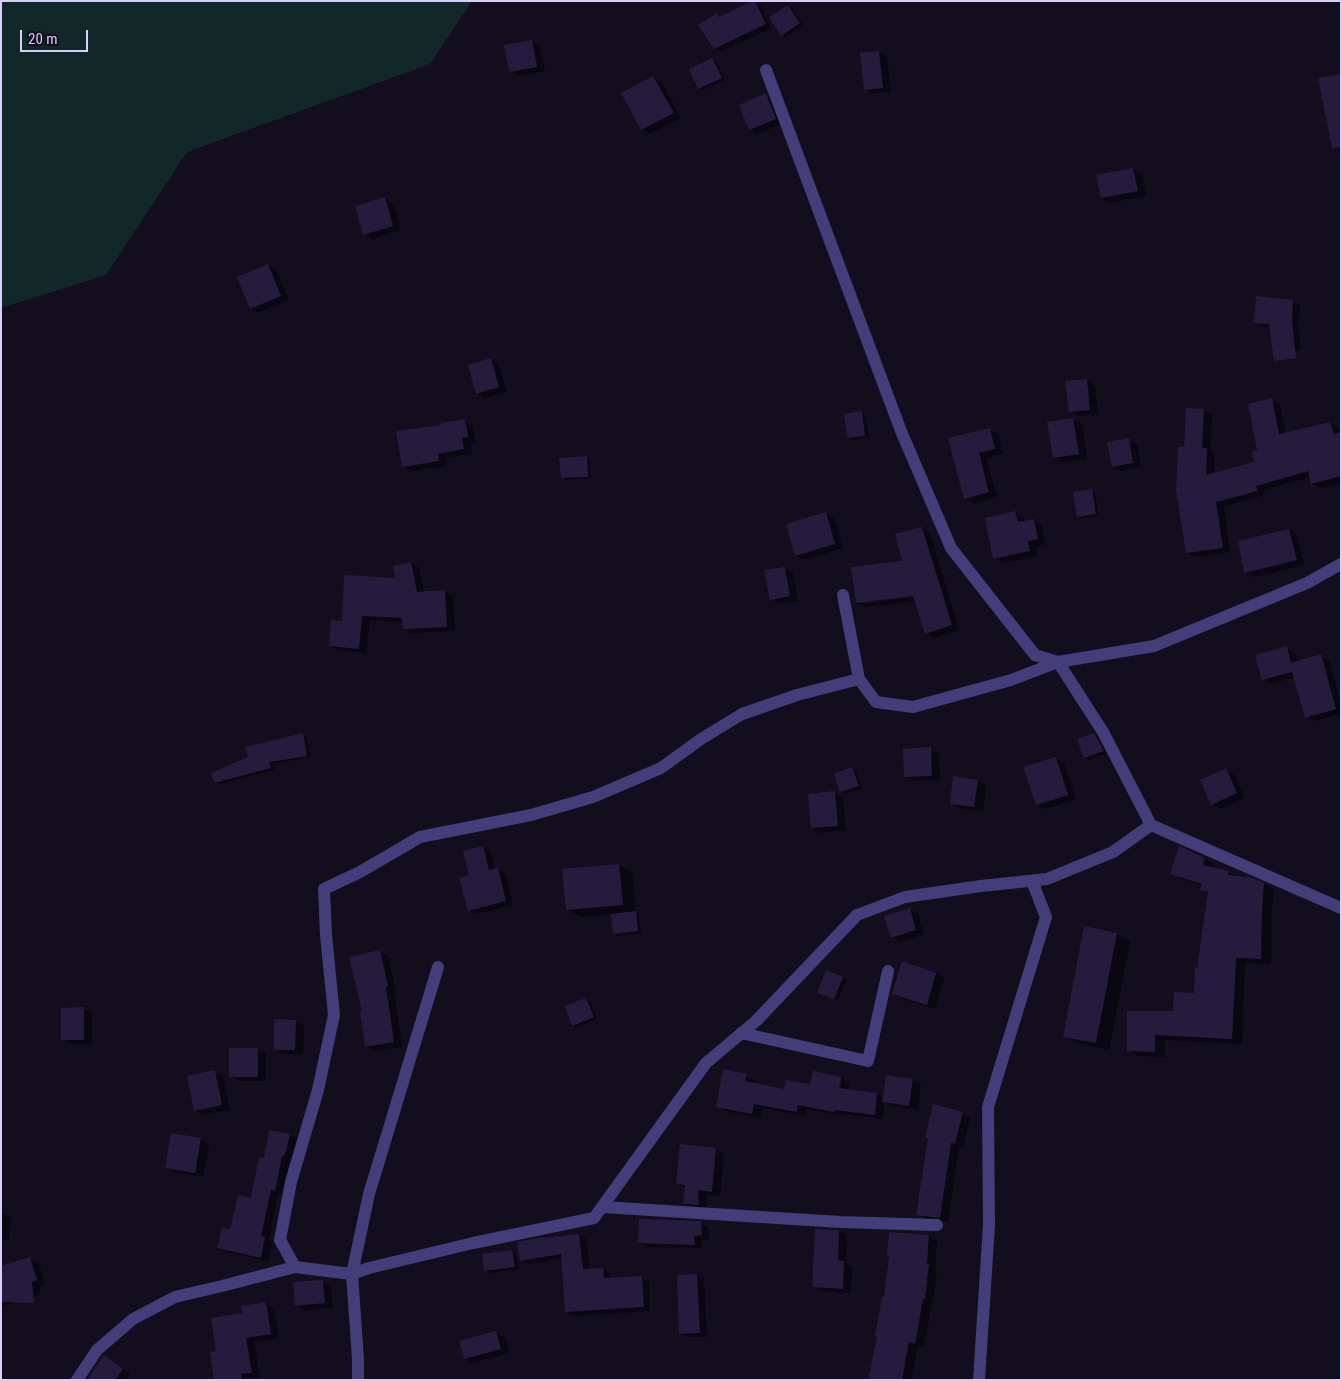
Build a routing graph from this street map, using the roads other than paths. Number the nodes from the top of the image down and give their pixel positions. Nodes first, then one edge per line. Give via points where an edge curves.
1 (766, 70) dead end
2 (1341, 564) edge
3 (843, 595) dead end
4 (1058, 662) junction
5 (859, 679) junction
6 (1151, 825) junction
7 (1032, 881) junction
8 (1341, 908) edge
9 (438, 967) dead end
10 (888, 971) dead end
11 (741, 1033) junction
12 (603, 1207) junction
13 (937, 1225) dead end
14 (295, 1267) junction
15 (352, 1274) junction
16 (77, 1380) edge
17 (358, 1380) edge
18 (979, 1380) edge

1 - 4 street via 901,431 951,548 1035,656
2 - 4 street via 1307,583 1154,646
3 - 5 street
4 - 5 street via 1010,680 913,707 876,702
4 - 6 street via 1103,732
5 - 14 street via 742,714 661,768 593,798 531,815 420,837 324,889 334,1015 318,1090 291,1182 280,1240
6 - 7 street via 1113,852 1047,879
6 - 8 street
7 - 11 street via 905,897 857,915
7 - 18 street via 1046,917 988,1107 989,1225
9 - 15 street via 369,1194
10 - 11 street via 868,1061
11 - 12 street via 706,1063
12 - 13 street
12 - 15 street via 594,1218 473,1243
14 - 15 street
14 - 16 street via 174,1297 133,1319 97,1350
15 - 17 street

